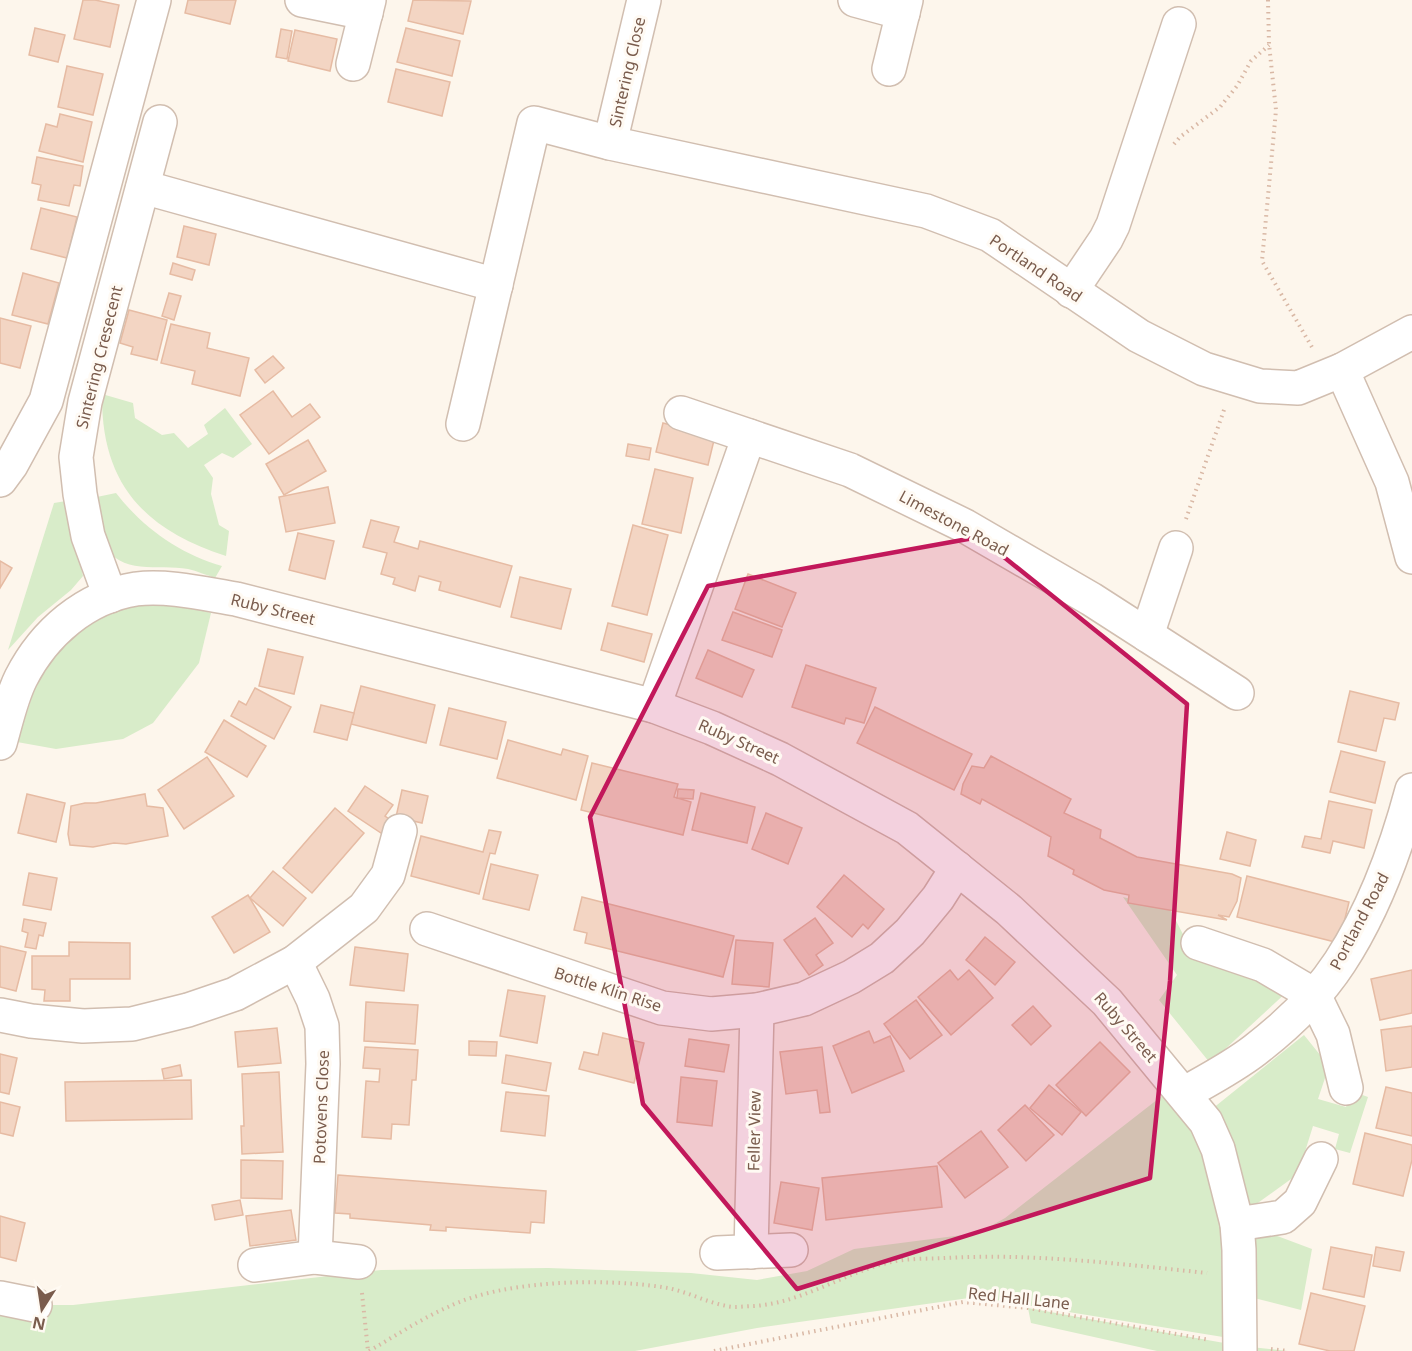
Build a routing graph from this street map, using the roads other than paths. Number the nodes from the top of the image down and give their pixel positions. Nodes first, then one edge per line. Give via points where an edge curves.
1 (154, 0) edge
2 (303, 0) edge
3 (644, 0) edge
4 (855, 0) edge
5 (367, 6) edge
6 (904, 6) edge
7 (1179, 24) dead end
8 (353, 64) dead end
9 (889, 69) dead end
10 (160, 122) dead end
11 (610, 143) junction
12 (143, 188) junction
13 (496, 285) junction
14 (1071, 291) junction
15 (1412, 332) edge
16 (1335, 373) junction
17 (681, 414) dead end
18 (463, 424) dead end
19 (749, 436) junction
20 (2, 496) edge
21 (1176, 548) road end
22 (1412, 557) edge
23 (110, 596) junction
24 (1147, 635) junction
25 (1237, 693) dead end
26 (654, 706) junction
27 (0, 743) edge
28 (1412, 790) edge
29 (400, 831) dead end
30 (957, 868) junction
31 (427, 929) dead end
32 (1198, 942) dead end
33 (295, 962) junction
34 (1314, 995) junction
35 (757, 1010) junction
36 (0, 1015) edge
37 (1346, 1088) dead end
38 (1185, 1094) junction
39 (1321, 1159) dead end
40 (1236, 1224) junction
41 (791, 1250) dead end
42 (751, 1252) junction
43 (717, 1253) dead end
44 (315, 1257) junction
45 (359, 1262) road end
46 (255, 1265) dead end
47 (0, 1298) edge
48 (35, 1305) dead end
49 (1240, 1348) edge

1 - 20 street via 46,401
2 - 5 street
3 - 11 street, Sintering Close
4 - 6 street
5 - 8 street
6 - 9 street
7 - 14 street via 1113,225
10 - 12 street, Sintering Cresecent
11 - 13 street, Portland Road via 534,123
11 - 14 street, Portland Road via 926,211 990,236
12 - 13 street
12 - 23 street, Sintering Cresecent via 87,393 76,458 88,536
13 - 18 street
14 - 16 street, Portland Road via 1139,336 1204,369 1260,386 1298,388
15 - 16 street, Portland Road
16 - 22 street via 1392,482
17 - 19 street, Limestone Road
19 - 24 street, Limestone Road via 849,470 965,526
19 - 26 street
21 - 24 street
23 - 26 street, Ruby Street via 137,589 179,590 236,599
23 - 27 street, Ruby Street via 58,626 39,649 21,679
24 - 25 street, Limestone Road
26 - 30 street, Ruby Street via 780,759 907,828
28 - 34 street, Portland Road via 1378,890 1340,963
29 - 33 street via 388,875 364,908
30 - 35 street, Bottle Klin Rise via 939,898 882,958 804,999
30 - 38 street, Ruby Street via 1009,910 1107,1002
31 - 35 street, Bottle Klin Rise via 662,1008 711,1014
32 - 34 street via 1263,965
33 - 36 street via 235,994 132,1024 83,1026
33 - 44 street, Potovens Close via 322,1026
34 - 37 street via 1333,1034
34 - 38 street, Portland Road via 1253,1052
35 - 42 street, Feller View
38 - 40 street, Ruby Street via 1206,1122 1218,1149
39 - 40 street via 1300,1202 1283,1218
40 - 49 street, Ruby Street
41 - 42 street
42 - 43 street
44 - 45 street
44 - 46 street
47 - 48 street

